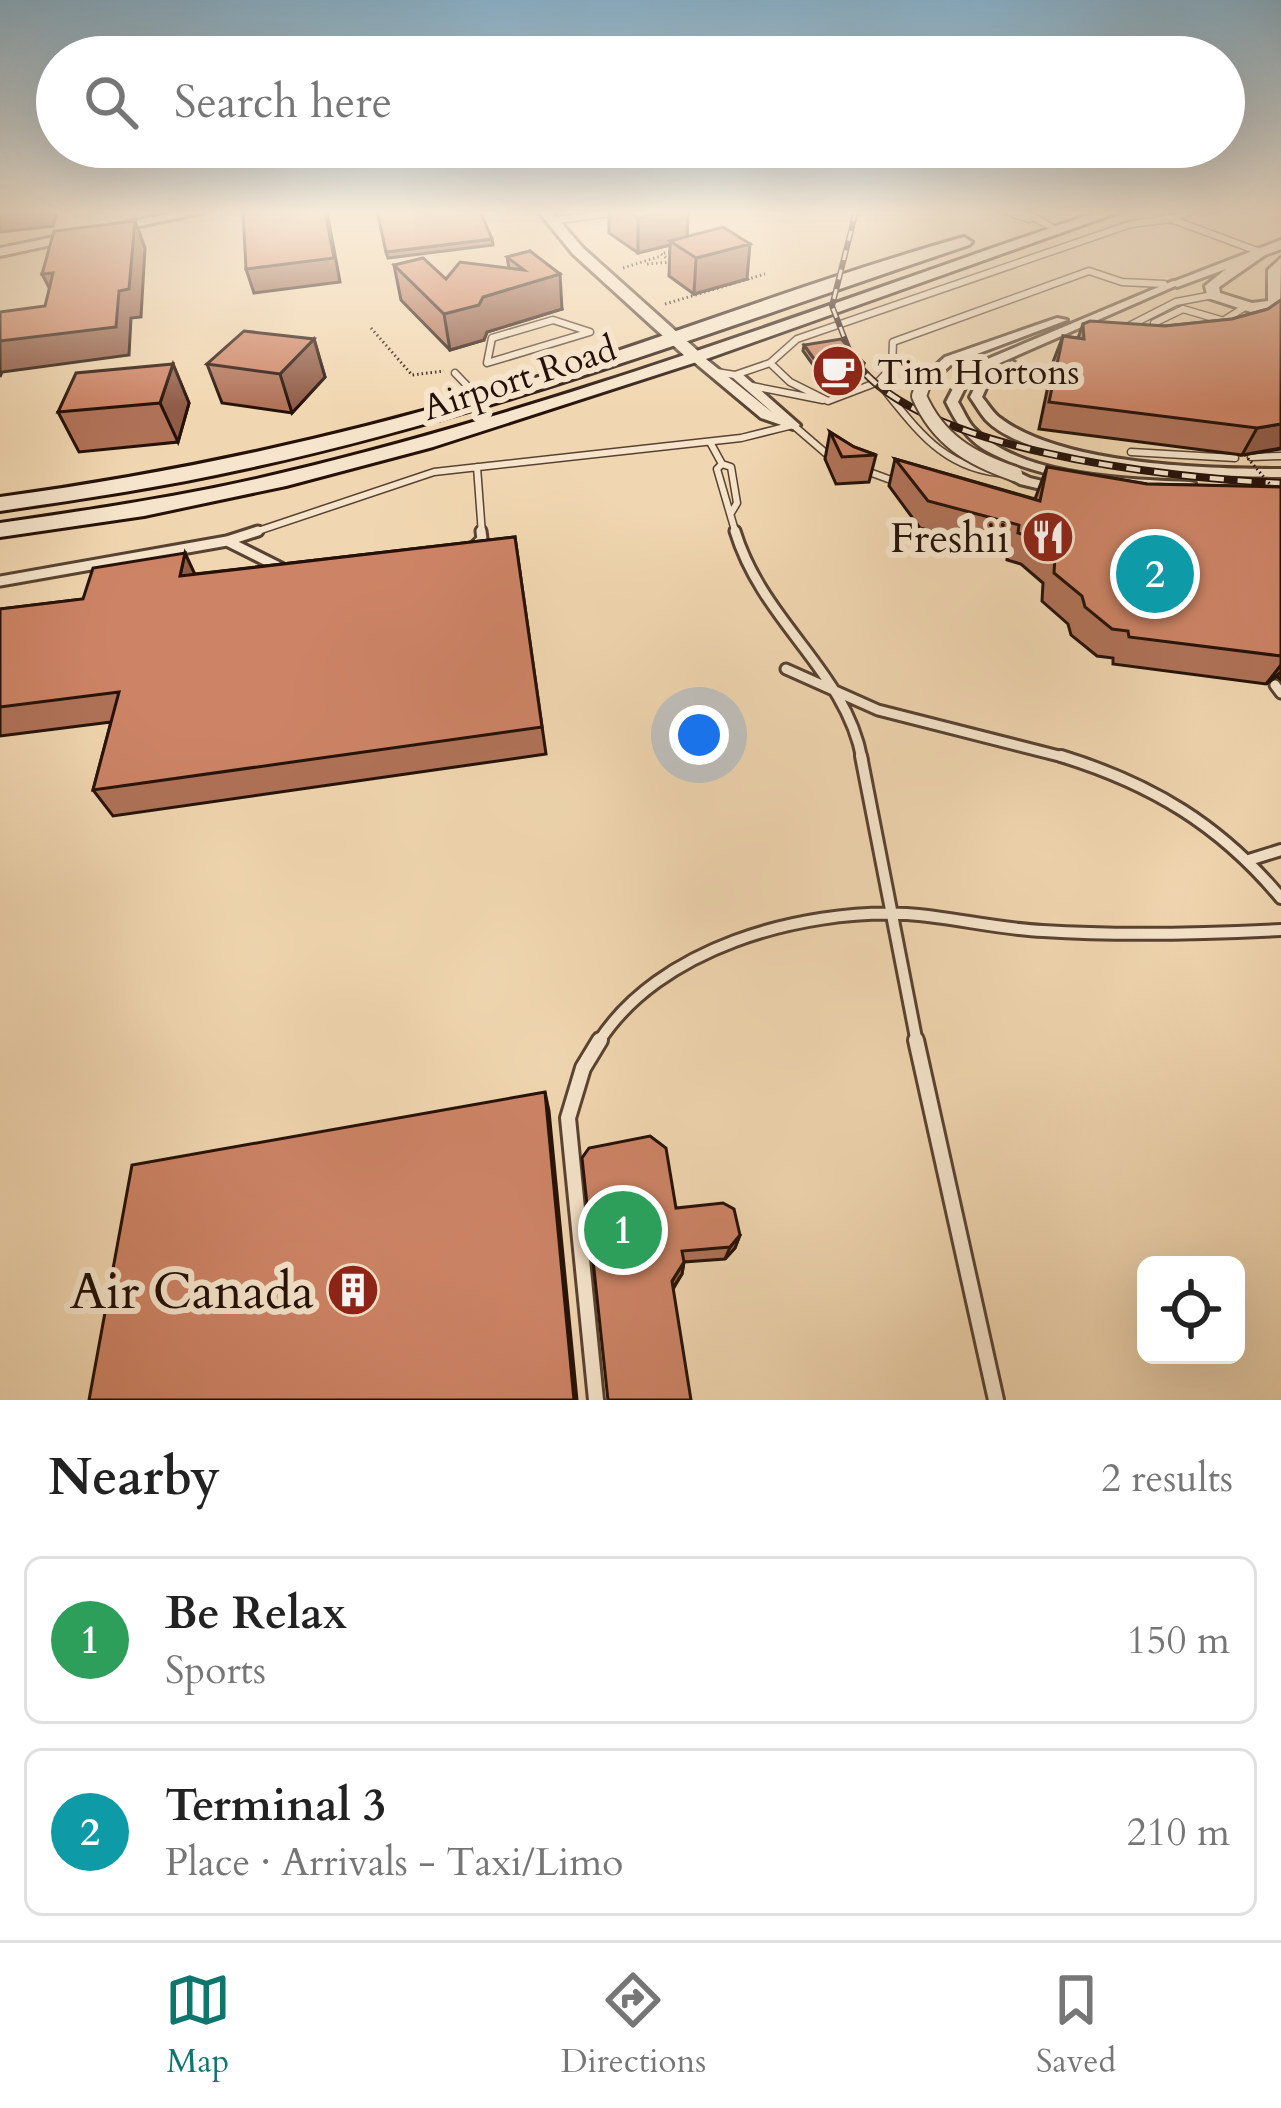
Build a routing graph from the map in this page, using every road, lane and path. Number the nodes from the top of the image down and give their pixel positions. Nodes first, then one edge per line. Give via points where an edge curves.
1 (609, 276) edge
2 (757, 276) edge
3 (851, 276) edge
4 (907, 276) edge
5 (977, 276) edge
6 (1074, 276) edge
7 (1105, 276) edge
8 (1192, 276) edge
9 (1226, 276) edge
10 (1275, 276) edge
11 (1170, 284) junction
12 (1213, 295) junction
13 (665, 304) dead end
14 (1245, 307) junction
15 (1106, 309) junction
16 (1225, 322) junction
17 (371, 328) dead end
18 (1204, 329) edge
19 (1119, 331) edge
20 (590, 332) joint
21 (681, 334) junction
22 (1175, 334) edge
23 (698, 352) junction
24 (770, 363) junction
25 (456, 370) joint
26 (710, 371) junction
27 (735, 375) junction
28 (878, 382) junction
29 (748, 385) junction
30 (481, 400) junction
31 (828, 401) junction
32 (794, 425) junction
33 (971, 437) junction
34 (710, 442) junction
35 (1130, 452) dead end
36 (1248, 456) joint
37 (1281, 456) edge
38 (1234, 458) dead end
39 (477, 466) junction
40 (1281, 473) edge
41 (1011, 474) junction
42 (1281, 487) edge
43 (918, 490) edge
44 (1281, 496) edge
45 (0, 503) edge
46 (0, 530) edge
47 (227, 541) junction
48 (463, 558) edge
49 (299, 577) edge
50 (0, 581) edge
51 (786, 669) dead end
52 (838, 692) junction
53 (1281, 850) edge
54 (1249, 860) junction
55 (1281, 898) edge
56 (890, 914) junction
57 (1281, 930) edge
58 (596, 1400) edge
59 (996, 1400) edge

1 - 21 street
2 - 13 path
3 - 21 main road, Airport Road
4 - 23 main road, Airport Road
5 - 24 lane via 797,339
6 - 28 lane via 893,342 892,367
7 - 11 lane
8 - 11 street
9 - 12 street
10 - 14 street via 1277,302
11 - 15 street
11 - 40 street via 1126,314 995,373 978,390 977,404 1003,429 1059,449
12 - 14 street
12 - 19 lane via 1176,302
14 - 16 lane
15 - 33 street via 964,378 952,402
15 - 41 street, bridge via 968,352 925,382 919,397 928,420 983,463 1193,501 1053,489
16 - 18 lane
16 - 22 lane via 1186,308 1152,325
17 - 25 path via 412,376
20 - 20 lane via 487,363 492,338 553,320
21 - 23 street
21 - 30 main road, Airport Road
23 - 26 street
23 - 27 street
23 - 46 main road, Airport Road via 322,472 170,506
24 - 27 lane
24 - 31 lane
25 - 30 lane
26 - 27 lane
26 - 32 street via 766,415
27 - 29 street
28 - 31 lane
28 - 41 lane via 932,449 986,475
29 - 31 lane
29 - 32 street
30 - 45 main road, Airport Road via 251,464
32 - 34 lane
32 - 43 lane via 852,463
33 - 41 street
33 - 42 street via 1027,463 1178,485
34 - 39 lane
34 - 52 lane via 747,569
35 - 38 lane
36 - 37 lane
36 - 44 path, bridge
39 - 47 lane via 434,472
39 - 48 lane via 482,539
47 - 49 lane
47 - 50 lane
51 - 52 lane
52 - 54 lane via 1148,785
52 - 56 lane via 857,732
53 - 54 lane
54 - 55 lane
56 - 57 lane via 1031,931
56 - 58 lane via 732,941 633,999 590,1048 568,1118
56 - 59 lane

